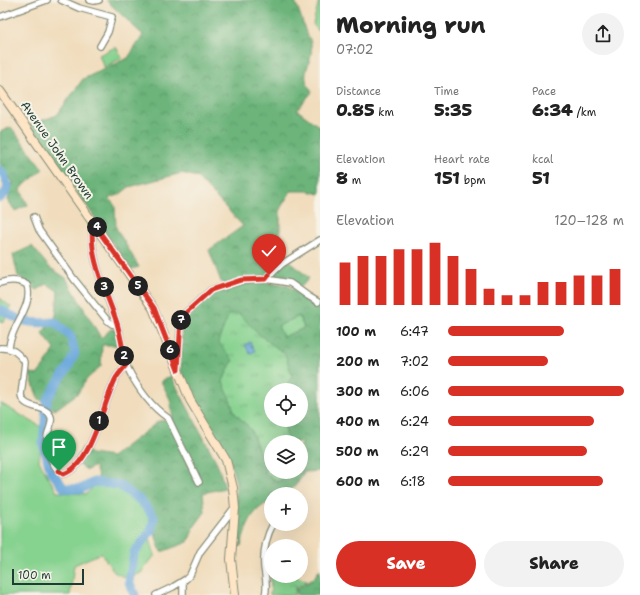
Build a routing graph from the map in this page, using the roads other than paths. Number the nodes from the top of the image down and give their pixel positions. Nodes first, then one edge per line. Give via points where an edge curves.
1 (46, 0) edge
2 (61, 0) edge
3 (89, 0) edge
4 (99, 0) edge
5 (0, 17) edge
6 (100, 46) dead end
7 (0, 91) edge
8 (34, 217) dead end
9 (93, 223) junction
10 (320, 240) edge
11 (266, 279) junction
12 (0, 283) edge
13 (318, 302) dead end
14 (117, 325) junction
15 (0, 348) edge
16 (9, 348) junction
17 (126, 365) junction
18 (178, 370) junction
19 (199, 482) dead end
20 (234, 508) junction
21 (270, 531) edge
22 (183, 581) junction
23 (156, 595) edge
24 (183, 595) edge
25 (235, 595) edge
26 (265, 595) edge

1 - 5 street
2 - 6 street via 112,17 108,32
3 - 4 street
7 - 9 main road, Avenue John Brown
8 - 14 street via 39,230 78,284 107,320
9 - 14 street via 93,254
9 - 18 main road, Avenue John Brown via 154,308
10 - 11 street via 282,264
11 - 13 street via 290,283
11 - 18 street via 241,280 219,285 181,317
12 - 16 street via 23,282 28,289 27,301
14 - 17 street
15 - 16 street
16 - 17 street via 25,362 22,400 46,412 51,421 47,439 50,456 54,466 63,474 69,472 84,457 115,379
17 - 19 street via 141,392 168,418
18 - 20 main road, Avenue John Brown via 190,400 226,460 234,488
20 - 22 street via 200,552 190,574
20 - 25 main road, Avenue John Brown via 231,559
21 - 26 street via 264,565
22 - 23 street
22 - 24 street

